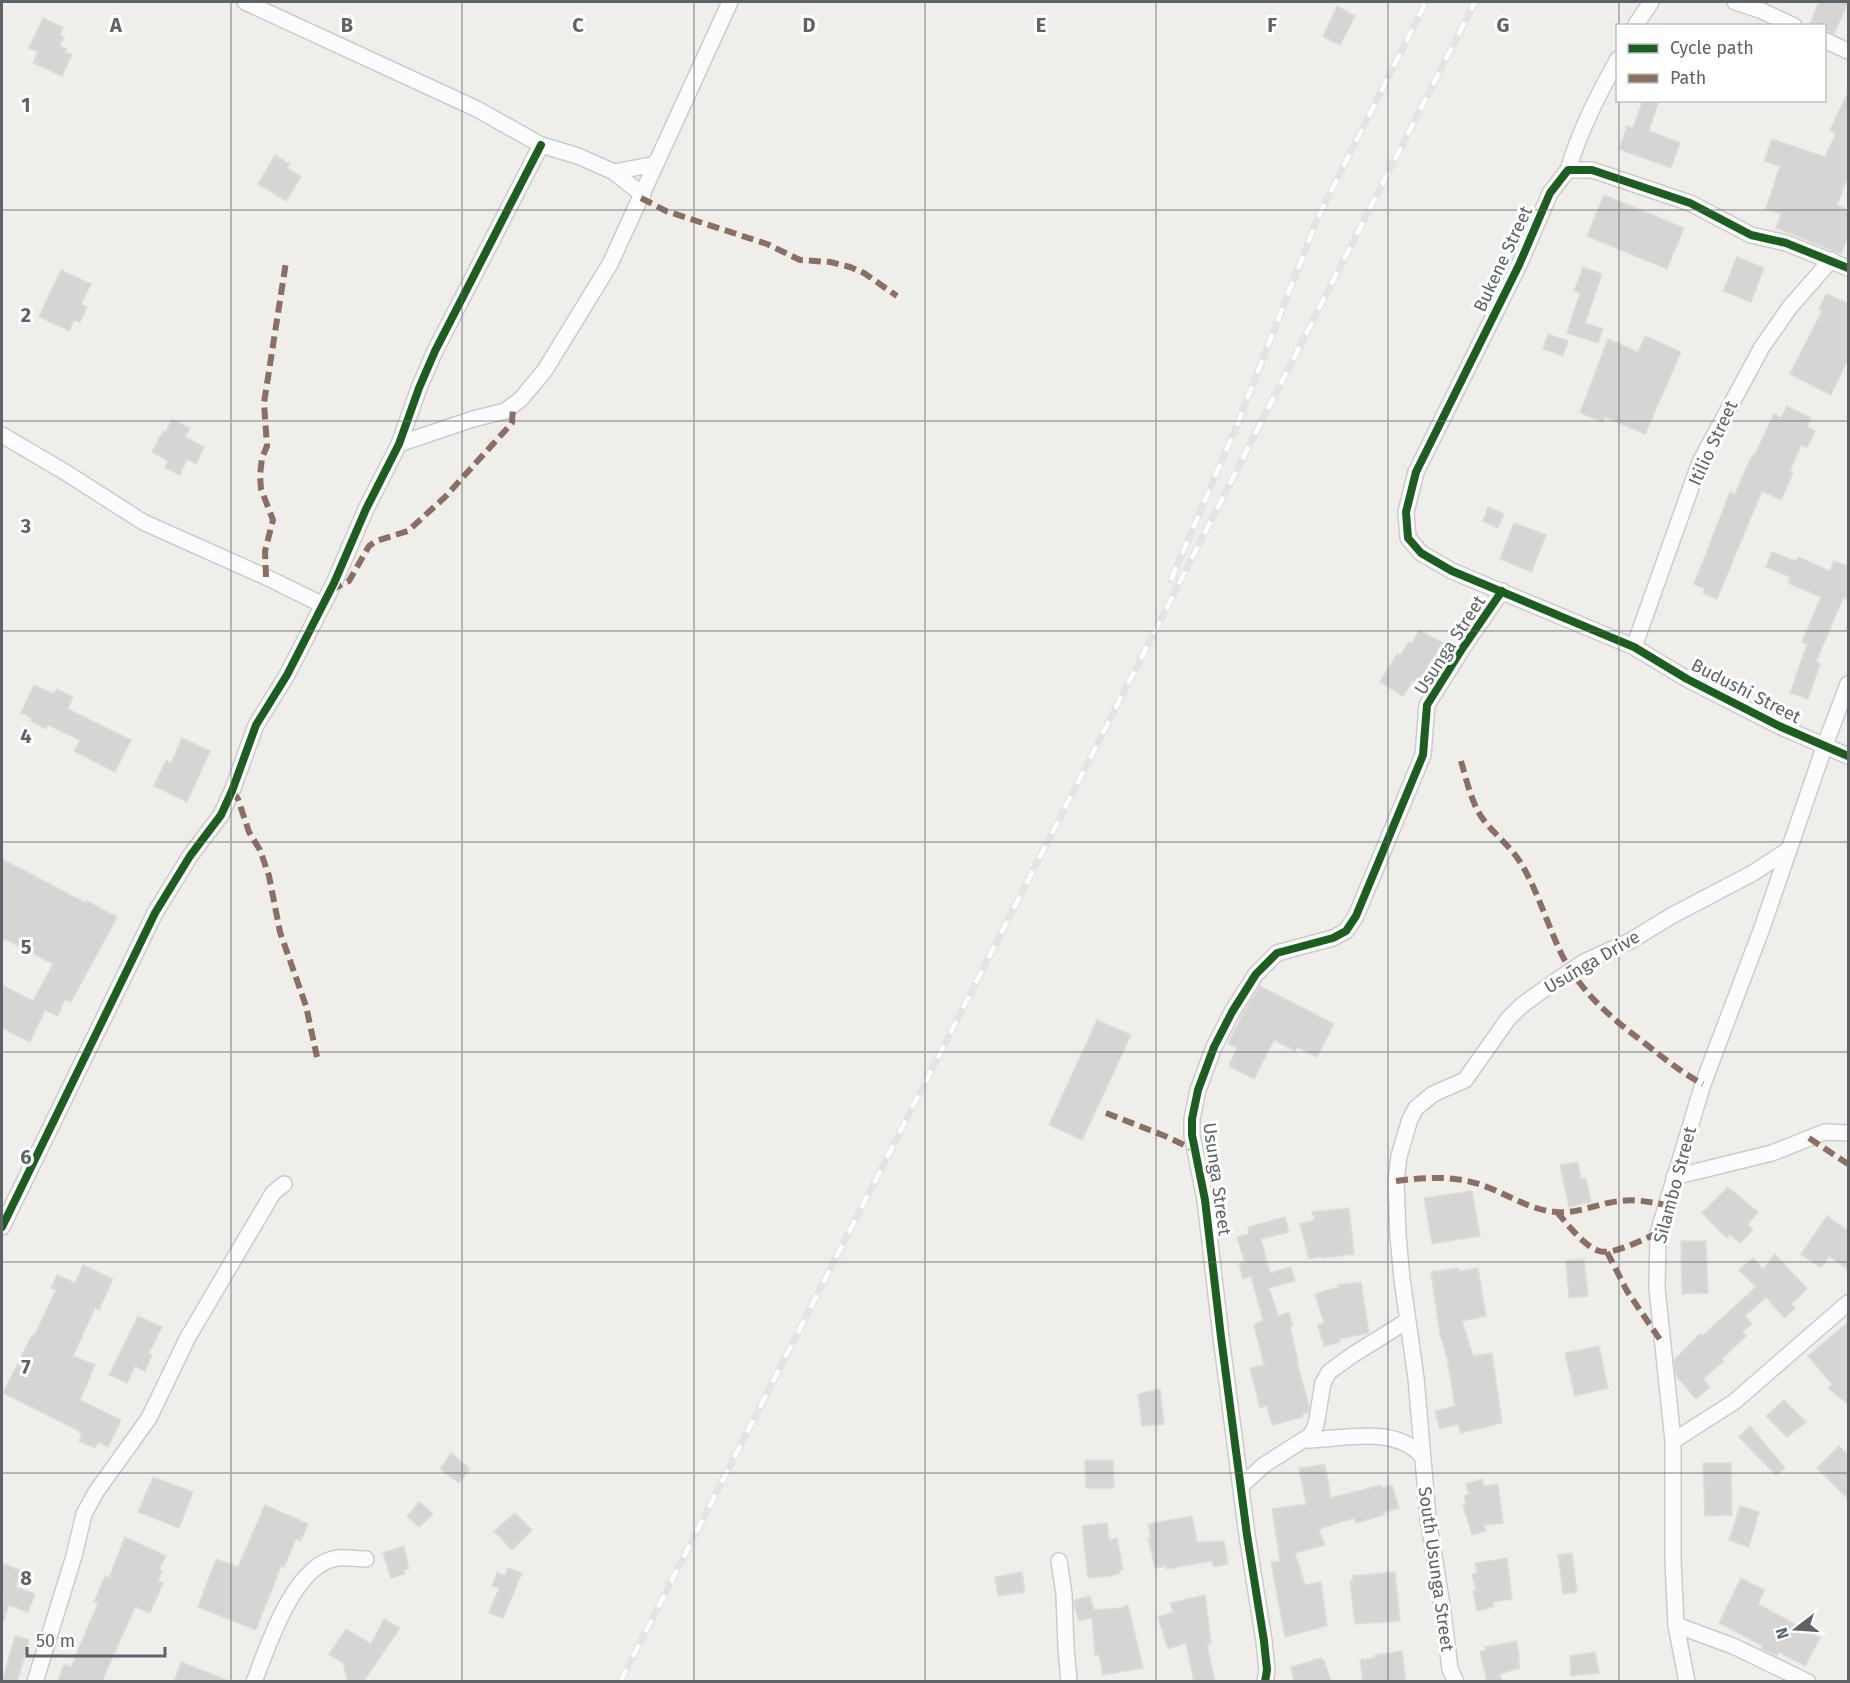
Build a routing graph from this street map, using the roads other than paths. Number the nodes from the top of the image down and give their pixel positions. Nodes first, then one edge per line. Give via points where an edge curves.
1 (245, 2) edge
2 (730, 2) edge
3 (1651, 2) edge
4 (1735, 2) edge
5 (1636, 24) edge
6 (1790, 24) edge
7 (1826, 41) edge
8 (1848, 51) edge
9 (1616, 61) edge
10 (541, 145) junction
11 (656, 164) junction
12 (1568, 170) junction
13 (614, 172) junction
14 (643, 195) junction
15 (1831, 260) junction
16 (1848, 268) edge
17 (2, 435) edge
18 (399, 444) junction
19 (1502, 591) junction
20 (323, 605) junction
21 (1634, 647) junction
22 (1848, 684) edge
23 (1825, 745) junction
24 (1848, 756) edge
25 (1788, 850) junction
26 (1848, 1133) edge
27 (1674, 1177) junction
28 (284, 1184) dead end
29 (2, 1227) edge
30 (1848, 1303) edge
31 (1407, 1321) junction
32 (1305, 1440) junction
33 (1673, 1441) junction
34 (1422, 1456) junction
35 (1241, 1486) junction
36 (366, 1559) dead end
37 (1059, 1561) dead end
38 (1677, 1625) junction
39 (1450, 1677) edge
40 (35, 1682) edge
41 (254, 1682) edge
42 (1069, 1682) edge
43 (1265, 1682) edge
44 (1687, 1682) edge
45 (1808, 1682) edge

1 - 10 street via 477,109
2 - 11 street
3 - 5 street
4 - 6 street
7 - 8 street
9 - 12 street, Bukene Street via 1589,111
10 - 13 street
10 - 18 street via 435,351
11 - 13 street
11 - 14 street
12 - 15 street via 1592,170 1624,180 1690,203 1750,235
12 - 19 street, Bukene Street via 1550,193 1519,265 1416,472 1406,512 1408,538 1421,553 1452,571
13 - 14 street
14 - 18 street via 610,264 545,370 521,399 506,411
15 - 16 street
15 - 21 street, Itilio Street via 1762,346 1700,462
17 - 20 street via 142,522
18 - 20 street
19 - 21 street, Bukene Street
19 - 35 street, Usunga Street via 1427,705 1423,755 1350,927 1341,934 1278,953 1267,962 1232,1012 1198,1090 1192,1135 1205,1200
20 - 29 street via 256,725 220,815 156,913
21 - 23 street, Budushi Street via 1739,706
22 - 23 street, Silambo Street
23 - 24 street, Budushi Street
23 - 25 street, Silambo Street
25 - 27 street, Silambo Street via 1703,1083
25 - 31 street, Usunga Drive via 1555,981 1508,1019 1464,1080 1432,1094 1416,1108 1404,1134 1396,1181
26 - 27 street via 1825,1132 1772,1153
27 - 33 street, Silambo Street via 1658,1233 1657,1263
28 - 40 street via 273,1193 216,1288 149,1418 84,1514
30 - 33 street via 1734,1402
31 - 32 street via 1329,1372 1323,1383 1316,1425
31 - 34 street, Usunga Drive
32 - 34 street via 1394,1439 1414,1447
32 - 35 street via 1264,1465
33 - 38 street, Silambo Street via 1672,1549
34 - 39 street, South Usunga Street
35 - 43 street, Usunga Street via 1264,1641
36 - 41 street via 337,1558 310,1573 281,1618
37 - 42 street
38 - 44 street, Silambo Street
38 - 45 street via 1733,1646

